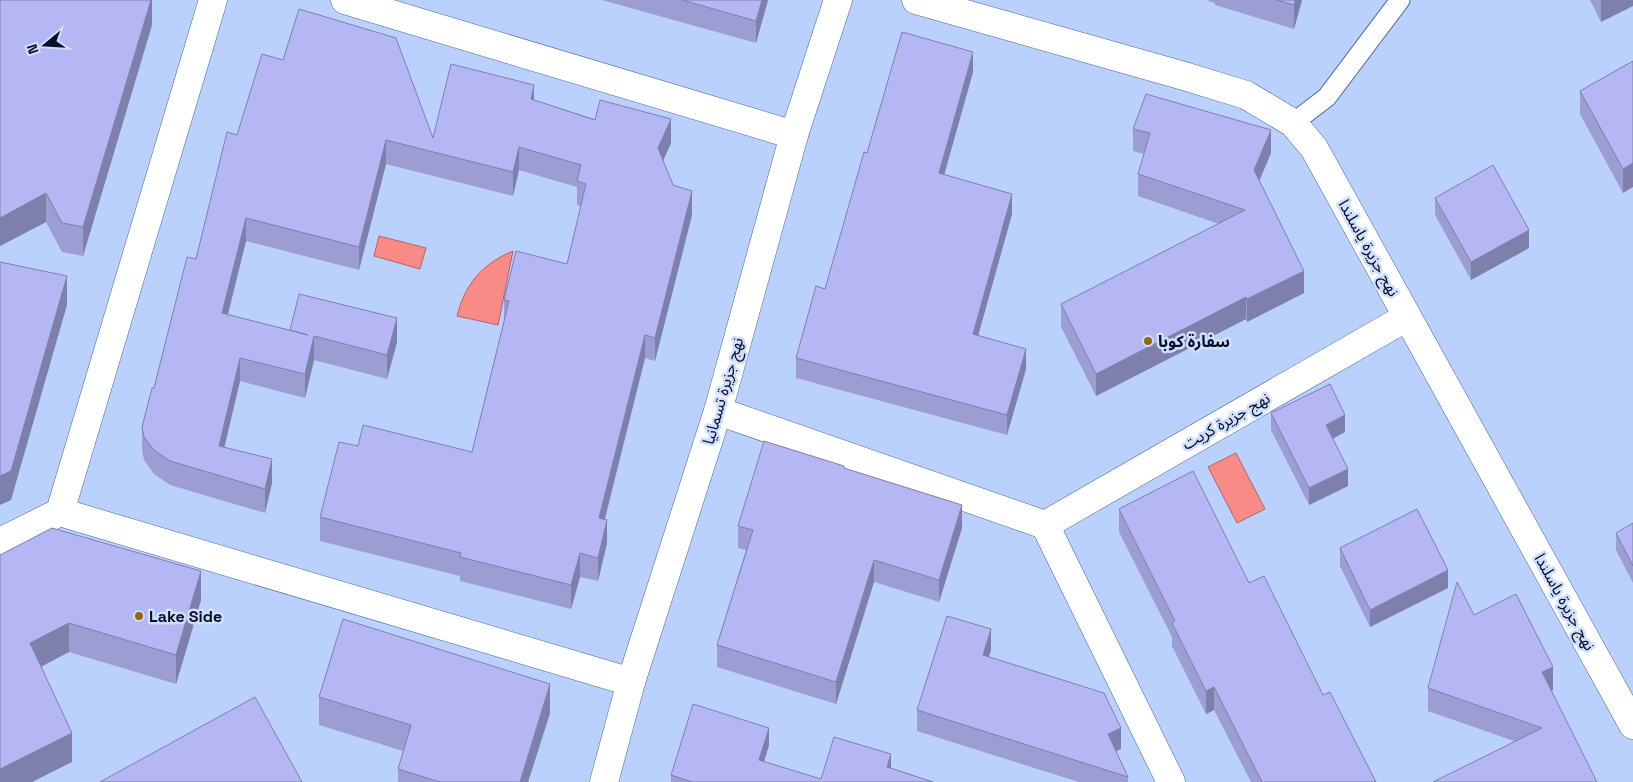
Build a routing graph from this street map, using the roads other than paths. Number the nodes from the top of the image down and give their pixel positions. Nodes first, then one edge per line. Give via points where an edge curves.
1 (214, 0) edge
2 (345, 0) edge
3 (838, 0) edge
4 (916, 0) edge
5 (1400, 0) edge
6 (1293, 123) junction
7 (794, 135) junction
8 (1407, 317) junction
9 (718, 411) junction
10 (60, 512) junction
11 (1045, 525) junction
12 (0, 542) edge
13 (631, 682) junction
14 (1633, 726) edge
15 (604, 782) edge
16 (1171, 782) edge

1 - 10 street
2 - 7 street
3 - 7 street, نهج جزيرة تسمانيا
4 - 6 street, نهج جزيرة ياسلندا via 1246,95
5 - 6 lane via 1327,97
6 - 8 street, نهج جزيرة ياسلندا via 1314,148
7 - 9 street, نهج جزيرة تسمانيا
8 - 11 street, نهج جزيرة كريت
8 - 14 street, نهج جزيرة ياسلندا
9 - 11 street
9 - 13 street, نهج جزيرة تسمانيا
10 - 12 street
10 - 13 street
11 - 16 street
13 - 15 street, نهج جزيرة تسمانيا

